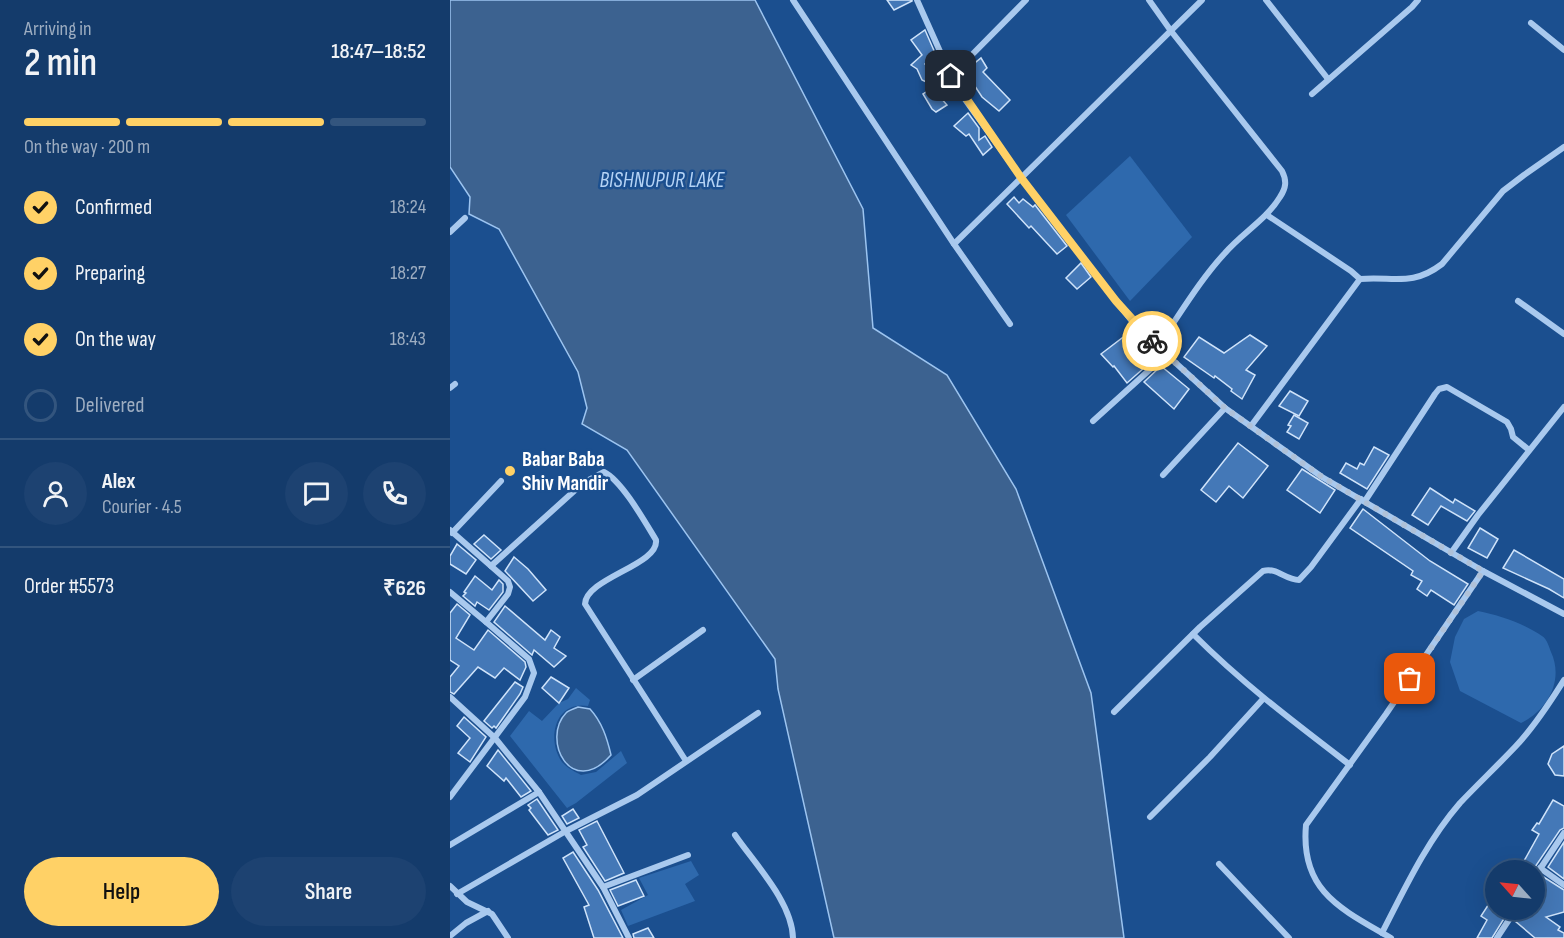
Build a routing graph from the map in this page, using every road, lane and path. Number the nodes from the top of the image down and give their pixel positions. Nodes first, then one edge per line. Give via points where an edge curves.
1 (793, 0) edge
2 (918, 0) edge
3 (1026, 0) edge
4 (1149, 0) edge
5 (1202, 0) edge
6 (1266, 0) edge
7 (1418, 0) edge
8 (1530, 23) dead end
9 (1171, 31) junction
10 (1564, 50) edge
11 (951, 76) junction
12 (1328, 79) junction
13 (1312, 94) dead end
14 (1564, 147) edge
15 (1022, 179) junction
16 (1267, 215) junction
17 (465, 218) dead end
18 (450, 232) edge
19 (954, 244) junction
20 (1360, 279) junction
21 (1518, 301) dead end
22 (1010, 324) dead end
23 (1564, 334) edge
24 (1157, 347) junction
25 (1166, 355) junction
26 (1225, 408) junction
27 (1563, 411) edge
28 (1093, 421) dead end
29 (1251, 426) junction
30 (1528, 450) junction
31 (1162, 475) dead end
32 (501, 481) dead end
33 (1363, 500) junction
34 (451, 531) edge
35 (1451, 553) junction
36 (491, 566) junction
37 (1483, 571) junction
38 (450, 592) edge
39 (1564, 614) edge
40 (486, 622) junction
41 (703, 630) dead end
42 (1193, 634) junction
43 (633, 680) junction
44 (1564, 680) edge
45 (450, 696) edge
46 (1263, 699) junction
47 (1114, 712) dead end
48 (758, 713) dead end
49 (495, 738) junction
50 (686, 761) junction
51 (1350, 765) junction
52 (539, 792) junction
53 (450, 797) edge
54 (1150, 817) dead end
55 (566, 831) junction
56 (1564, 833) edge
57 (735, 835) dead end
58 (450, 845) edge
59 (688, 855) dead end
60 (1545, 861) edge
61 (1219, 864) dead end
62 (1545, 872) edge
63 (1564, 885) edge
64 (450, 886) edge
65 (603, 887) junction
66 (457, 894) junction
67 (489, 911) junction
68 (1509, 920) edge
69 (1382, 933) junction
70 (450, 936) edge
71 (508, 938) edge
72 (629, 938) edge
73 (792, 938) edge
74 (1289, 938) edge
75 (1390, 938) edge
76 (1497, 938) edge

1 - 19 street
2 - 11 street
3 - 11 street
4 - 9 street
5 - 9 street
6 - 12 street
7 - 12 street
8 - 10 street
9 - 15 street
9 - 16 street via 1282,171 1285,187
11 - 15 street
12 - 13 street
14 - 20 street via 1503,191 1442,264 1429,274 1419,278
15 - 19 street
15 - 24 street via 1131,320
16 - 20 street
16 - 24 street via 1219,259
17 - 18 street
19 - 22 street
20 - 29 street
21 - 23 street
24 - 25 street
25 - 26 street
25 - 28 street
26 - 29 street
26 - 31 street
27 - 30 street
29 - 33 street via 1322,477
30 - 33 street via 1513,437 1507,422 1444,387
30 - 35 street
32 - 34 street
33 - 35 street
33 - 42 street via 1299,580 1266,570
34 - 36 street
35 - 37 street
36 - 40 street via 510,587
36 - 43 street via 583,483 600,472 609,474 637,510 657,545 585,598 587,608
37 - 39 street
37 - 51 street
38 - 40 street
40 - 49 street via 528,659 534,673 525,697
41 - 43 street
42 - 46 street
42 - 47 street
43 - 50 street
44 - 69 street via 1517,746 1460,803 1439,831
45 - 49 street
46 - 51 street
46 - 54 street
48 - 50 street
49 - 52 street
49 - 53 street
50 - 55 street via 637,795
51 - 69 street via 1305,825 1306,862 1320,889 1337,906
52 - 55 street
52 - 58 street
55 - 65 street
55 - 66 street
56 - 60 street
57 - 73 street via 782,902 791,921
59 - 65 street
61 - 74 street
62 - 63 street
64 - 66 street
65 - 72 street
66 - 67 street
67 - 70 street
67 - 71 street
68 - 76 street
69 - 75 street

